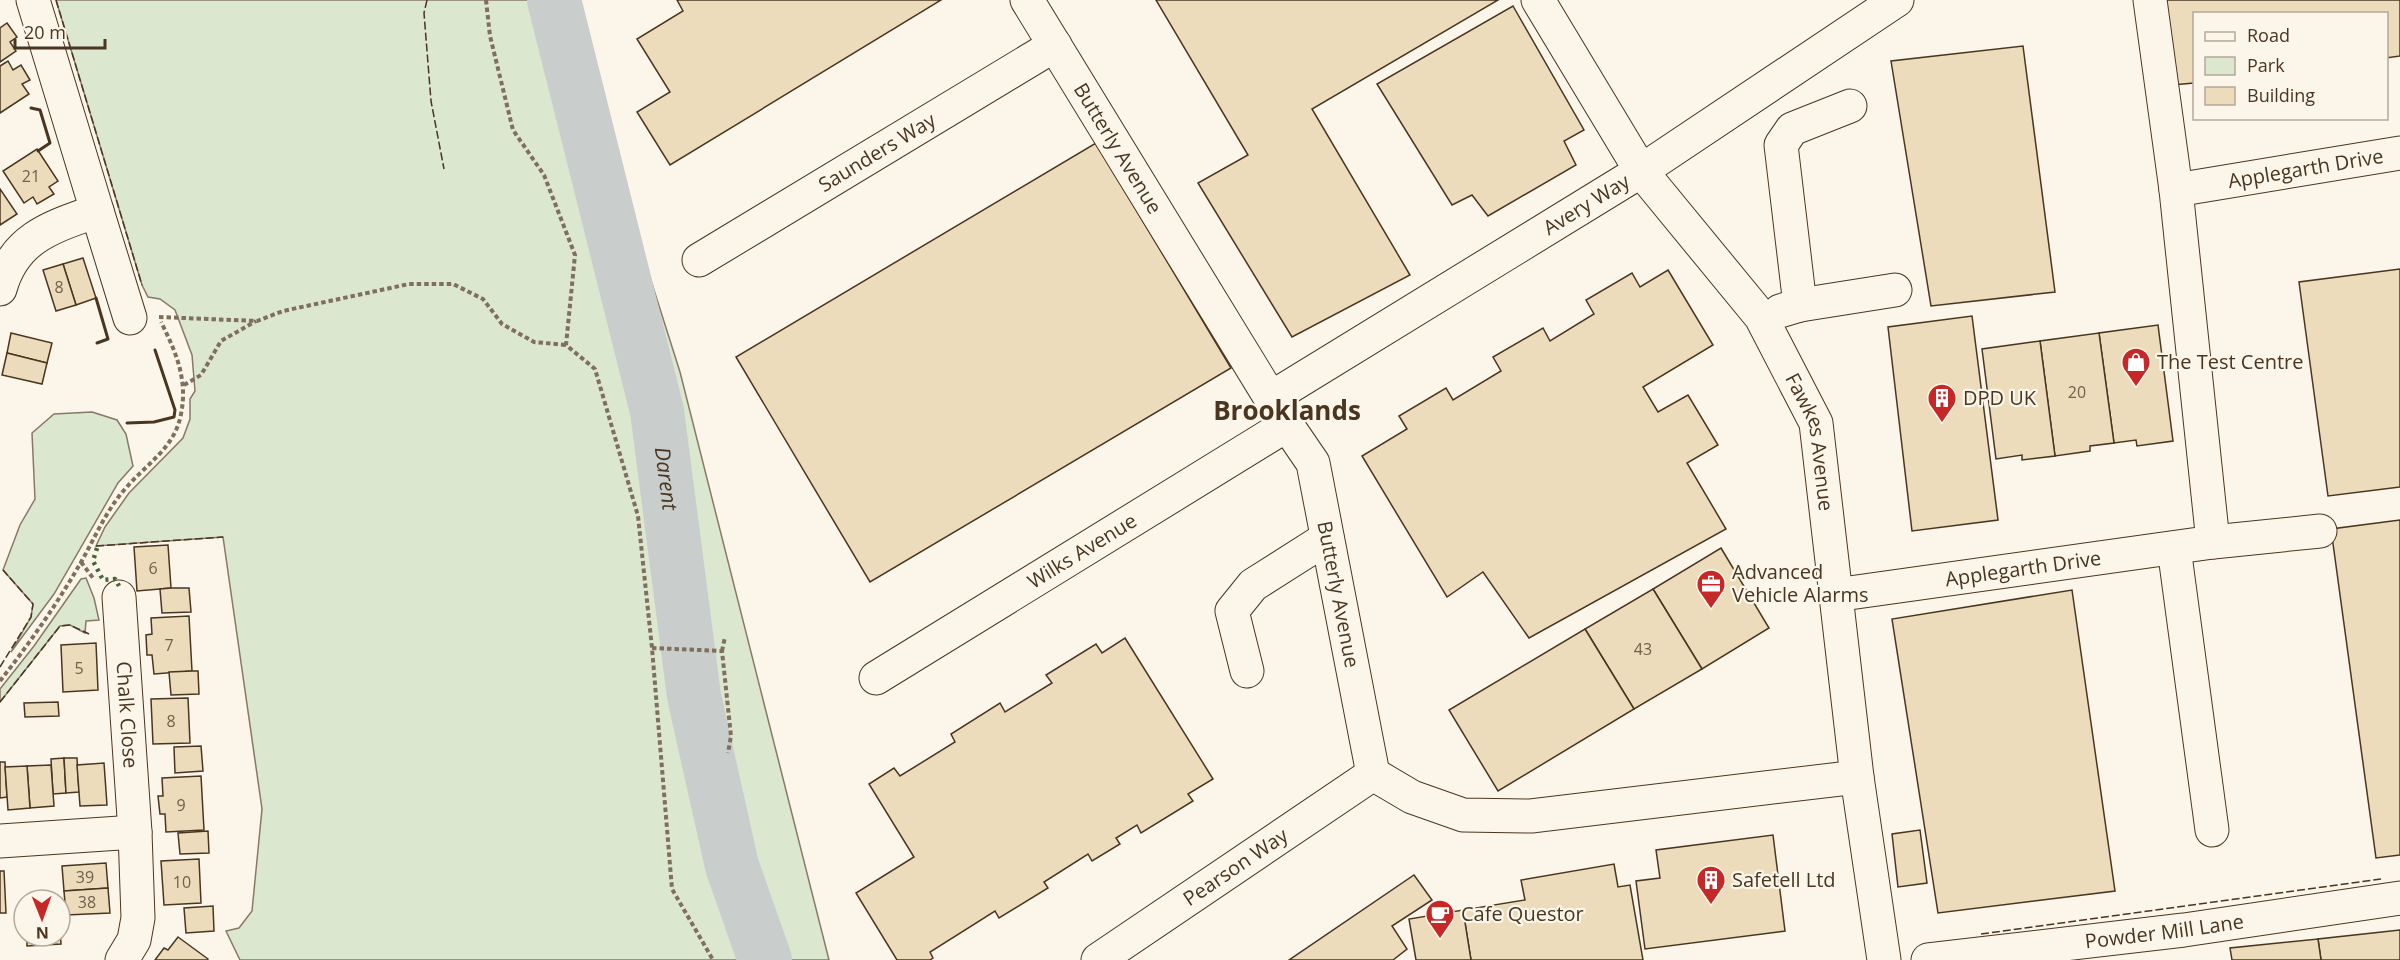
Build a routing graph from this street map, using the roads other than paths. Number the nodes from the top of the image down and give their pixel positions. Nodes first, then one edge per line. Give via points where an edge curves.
1 (33, 0) edge
2 (1027, 0) edge
3 (1538, 0) edge
4 (1897, 0) edge
5 (2150, 0) edge
6 (1055, 45) junction
7 (1850, 106) dead end
8 (2400, 153) edge
9 (1641, 171) junction
10 (2176, 190) junction
11 (97, 212) junction
12 (699, 260) dead end
13 (1, 279) edge
14 (1895, 290) dead end
15 (1800, 305) junction
16 (1761, 317) junction
17 (130, 318) road end
18 (1279, 412) junction
19 (2320, 531) dead end
20 (1327, 538) junction
21 (2213, 542) junction
22 (2174, 548) junction
23 (1834, 595) junction
24 (119, 597) dead end
25 (1247, 671) dead end
26 (876, 678) dead end
27 (1373, 774) junction
28 (1857, 777) junction
29 (2212, 830) dead end
30 (135, 832) junction
31 (0, 841) edge
32 (2400, 898) edge
33 (122, 960) edge
34 (1098, 960) edge
35 (1884, 960) edge
36 (1928, 960) edge

1 - 11 street
2 - 6 street, Butterly Avenue
3 - 9 street, Fawkes Avenue
4 - 9 street, Avery Way
5 - 10 street
6 - 12 street, Saunders Way
6 - 18 street, Butterly Avenue
7 - 15 street via 1792,129 1781,145
8 - 10 street, Applegarth Drive
9 - 16 street, Fawkes Avenue
9 - 18 street, Avery Way
10 - 21 street
11 - 13 street via 39,234 18,252
11 - 17 street
14 - 15 street
15 - 16 street
16 - 23 street, Fawkes Avenue via 1816,423
18 - 20 street, Butterly Avenue via 1313,463
18 - 26 street, Wilks Avenue
19 - 21 street, Applegarth Drive
20 - 25 street via 1252,585 1232,611
20 - 27 street, Butterly Avenue
21 - 22 street, Applegarth Drive
22 - 23 street, Applegarth Drive
22 - 29 street
23 - 28 street, Fawkes Avenue
24 - 30 street, Chalk Close
27 - 28 street via 1412,797 1463,815 1531,816
27 - 34 street, Pearson Way
28 - 35 street, Fawkes Avenue
30 - 31 street
30 - 33 street, Chalk Close via 138,918 134,940
32 - 36 street, Powder Mill Lane via 2184,930

